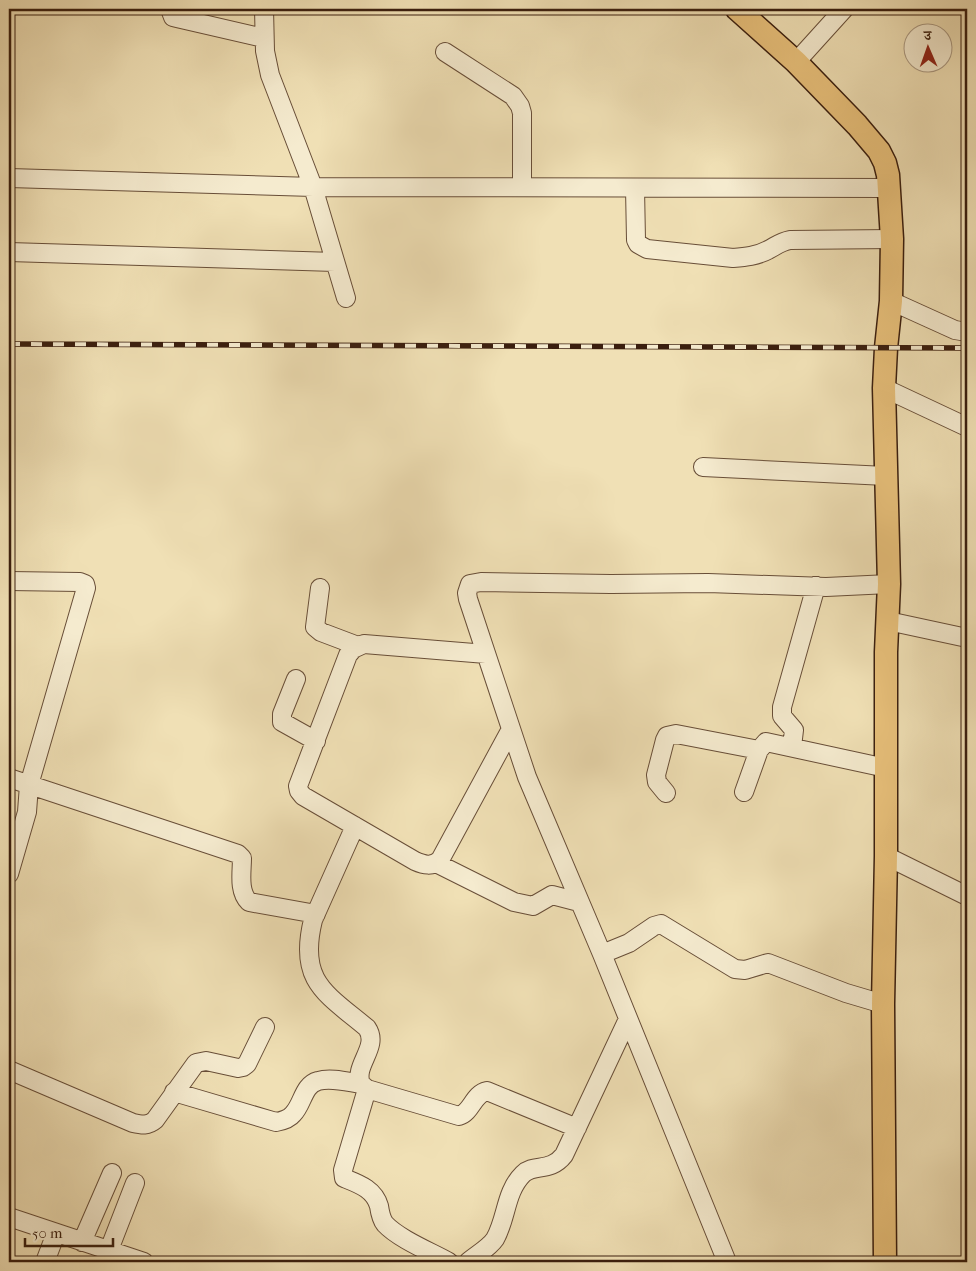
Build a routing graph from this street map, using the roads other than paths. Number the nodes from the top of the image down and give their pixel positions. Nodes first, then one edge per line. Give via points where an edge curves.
1 (170, 9) edge
2 (264, 9) edge
3 (737, 9) edge
4 (844, 9) edge
5 (264, 38) junction
6 (445, 52) dead end
7 (796, 62) junction
8 (9, 178) edge
9 (313, 187) junction
10 (522, 187) junction
11 (634, 188) junction
12 (890, 188) junction
13 (892, 239) junction
14 (9, 252) edge
15 (335, 262) junction
16 (346, 298) dead end
17 (891, 301) junction
18 (967, 332) edge
19 (884, 388) junction
20 (967, 427) edge
21 (703, 467) dead end
22 (886, 476) junction
23 (9, 581) edge
24 (889, 584) junction
25 (816, 586) junction
26 (320, 588) dead end
27 (888, 621) junction
28 (967, 638) edge
29 (358, 646) junction
30 (486, 654) junction
31 (296, 679) dead end
32 (511, 730) junction
33 (316, 741) junction
34 (792, 747) junction
35 (759, 750) junction
36 (886, 768) junction
37 (9, 778) edge
38 (28, 785) junction
39 (744, 792) dead end
40 (666, 793) dead end
41 (355, 826) junction
42 (886, 856) junction
43 (436, 863) junction
44 (9, 874) edge
45 (967, 896) edge
46 (579, 902) junction
47 (316, 914) junction
48 (602, 954) junction
49 (884, 1004) junction
50 (628, 1019) junction
51 (265, 1027) dead end
52 (9, 1070) edge
53 (364, 1086) junction
54 (174, 1092) junction
55 (577, 1128) junction
56 (112, 1172) dead end
57 (135, 1183) dead end
58 (9, 1217) edge
59 (56, 1233) junction
60 (82, 1242) junction
61 (109, 1250) junction
62 (45, 1262) edge
63 (144, 1262) edge
64 (449, 1262) edge
65 (468, 1262) edge
66 (727, 1262) edge
67 (885, 1262) edge

1 - 5 street via 173,17
2 - 5 street
3 - 7 main road
4 - 7 street
5 - 9 street via 275,92
6 - 10 street via 513,96 520,106
7 - 12 main road via 879,152
8 - 9 street
9 - 10 street
9 - 15 street
10 - 11 street
11 - 12 street
11 - 13 street via 636,240 647,249 738,258 757,255 790,240
12 - 13 main road
13 - 17 main road
14 - 15 street
15 - 16 street
17 - 18 street via 955,330
17 - 19 main road
19 - 20 street
19 - 22 main road
21 - 22 street
22 - 24 main road
23 - 38 street via 86,584
24 - 25 street
24 - 27 main road
25 - 30 street via 474,582 467,593
25 - 34 street via 782,707 782,716 794,730
26 - 29 street via 315,627
27 - 28 street
27 - 36 main road
29 - 30 street
29 - 33 street via 348,655
30 - 32 street
31 - 33 street via 282,722
32 - 43 street
32 - 46 street
33 - 41 street via 298,786 299,791
34 - 35 street via 766,742
34 - 36 street
35 - 39 street
35 - 40 street via 671,734 665,740 656,775 657,782
36 - 42 main road
37 - 38 street
38 - 44 street via 27,812
38 - 47 street via 238,854 242,858 242,891 249,902
41 - 43 street via 423,864
41 - 47 street
42 - 45 street
42 - 49 main road
43 - 46 street via 526,906 552,896
46 - 48 street
47 - 53 street via 310,945 310,964 315,979 326,994 370,1033 371,1043 360,1076
48 - 49 street via 661,924 735,969 745,970 768,963 846,994
48 - 50 street
49 - 67 main road
50 - 55 street
50 - 66 street
51 - 54 street via 243,1067 200,1062
52 - 54 street via 140,1124 151,1124
53 - 54 street via 325,1079 316,1081 310,1085 294,1114 276,1122
53 - 55 street via 458,1116 478,1095 487,1091
53 - 64 street via 343,1170 344,1178 371,1193 378,1203 382,1220 390,1229
55 - 65 street via 558,1162 530,1170 521,1177 509,1196 494,1240
56 - 60 street
57 - 61 street
58 - 59 street
59 - 60 street
59 - 62 street
60 - 61 street
61 - 63 street

